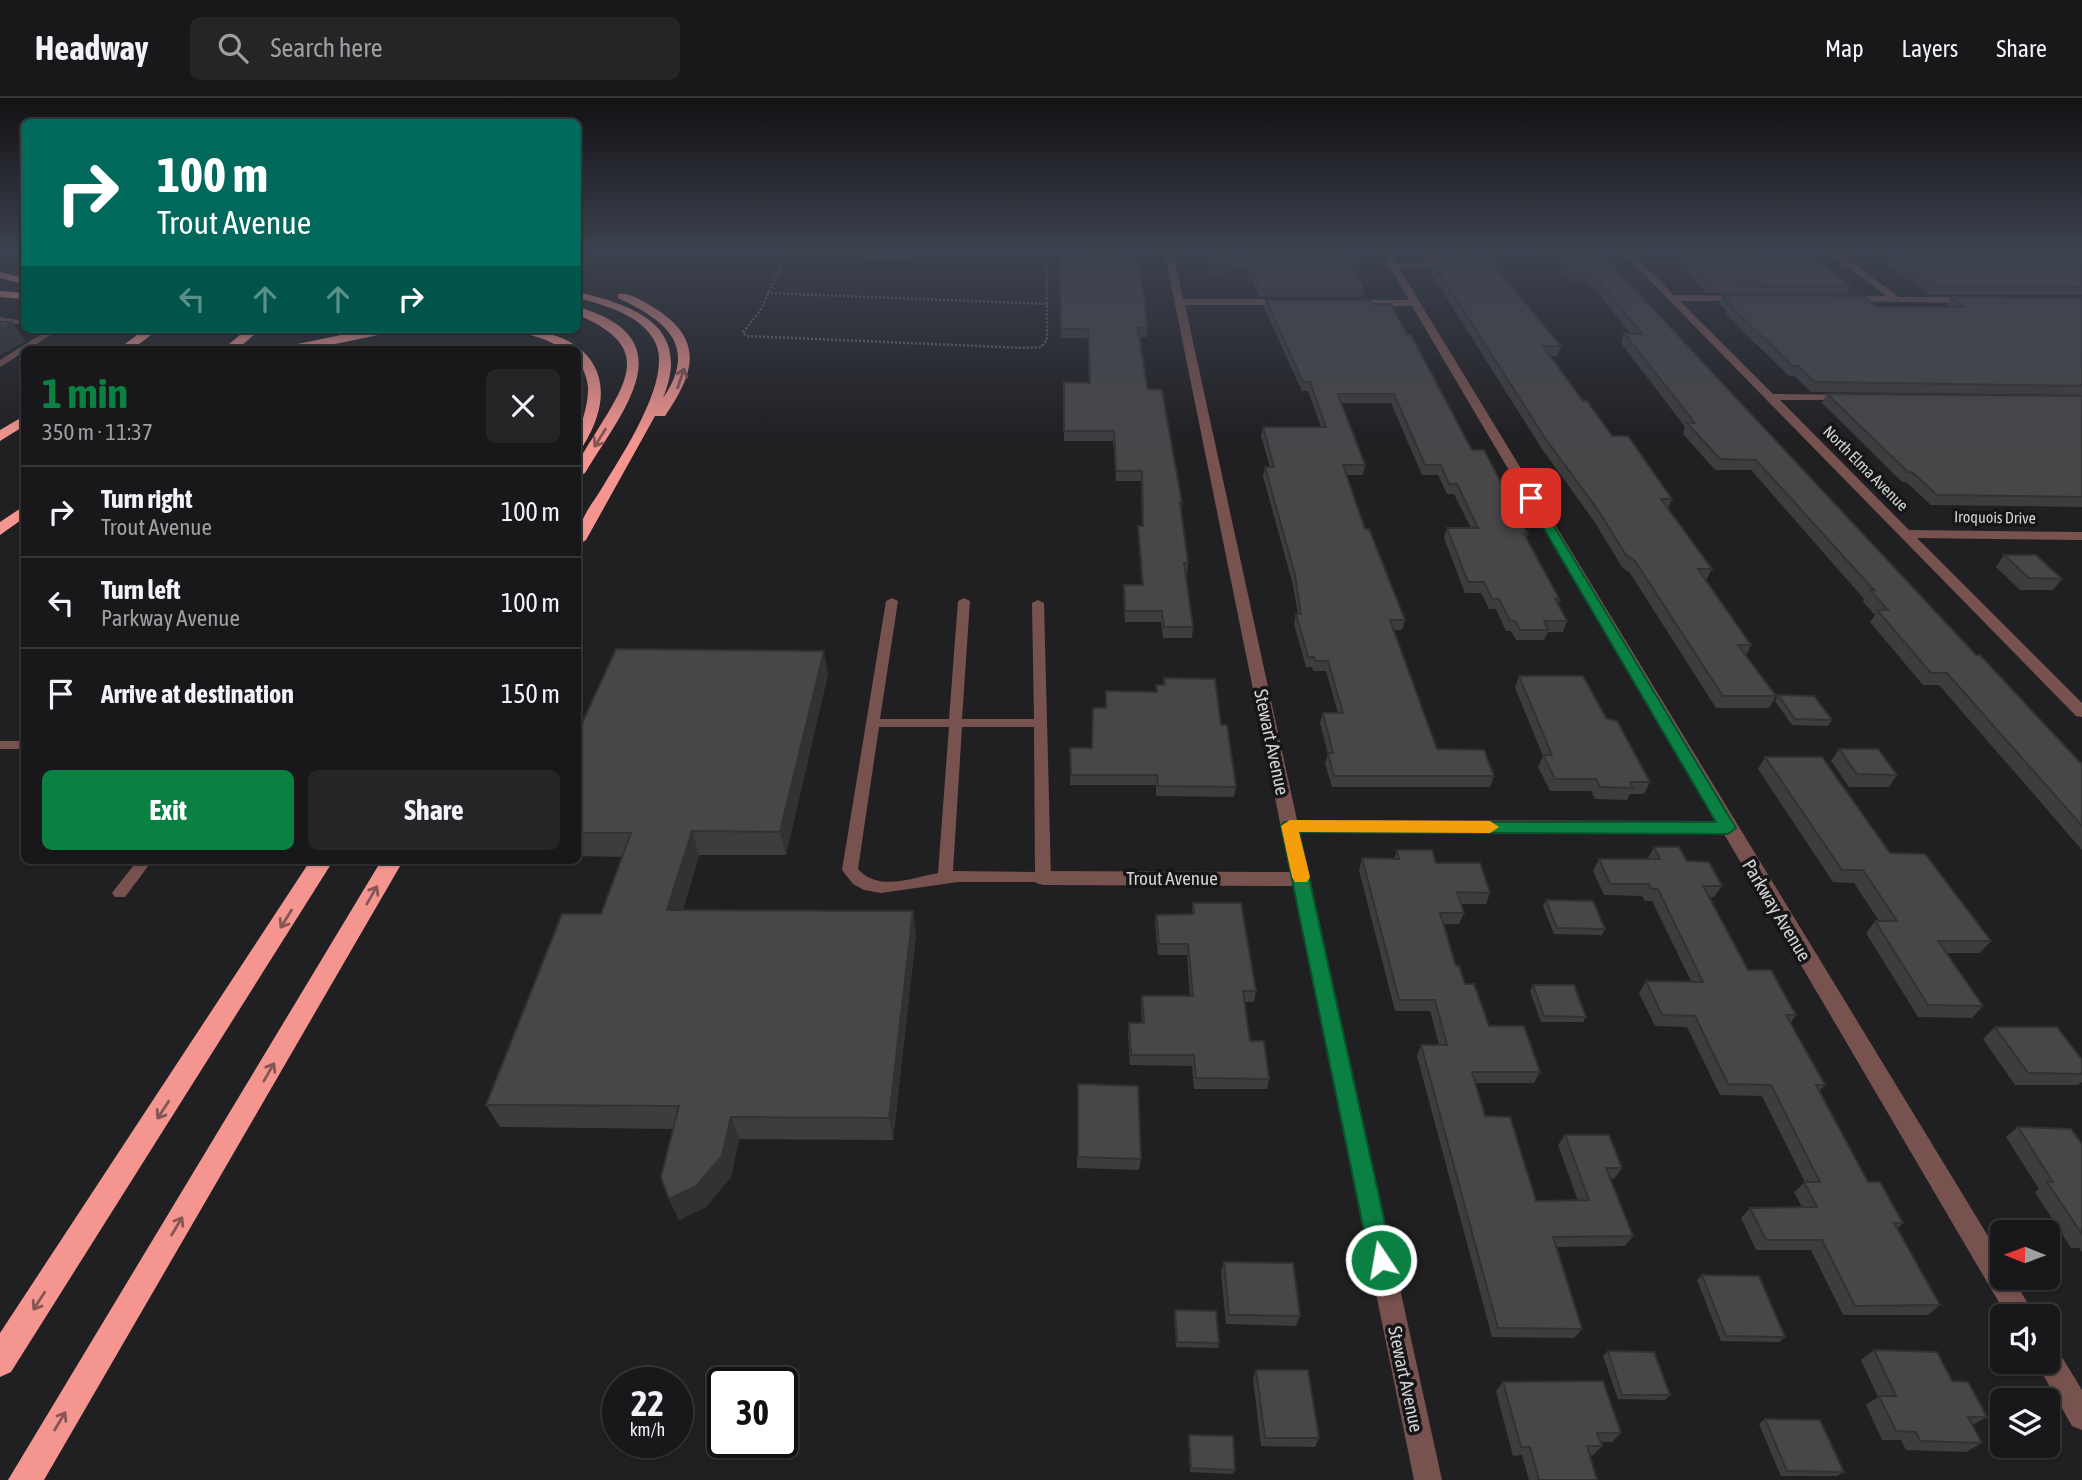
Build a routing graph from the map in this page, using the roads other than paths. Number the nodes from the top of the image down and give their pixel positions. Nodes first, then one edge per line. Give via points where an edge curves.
1 (585, 314) edge
2 (629, 314) edge
3 (659, 314) edge
4 (1182, 314) edge
5 (1422, 314) edge
6 (1688, 314) edge
7 (0, 319) edge
8 (21, 322) edge
9 (50, 333) edge
10 (147, 333) edge
11 (250, 333) edge
12 (369, 333) edge
13 (534, 333) edge
14 (30, 346) edge
15 (129, 346) edge
16 (234, 346) edge
17 (307, 346) edge
18 (567, 346) edge
19 (21, 352) edge
20 (581, 356) edge
21 (0, 365) edge
22 (1771, 397) junction
23 (1864, 398) edge
24 (21, 422) edge
25 (581, 436) edge
26 (0, 437) edge
27 (628, 453) junction
28 (581, 468) edge
29 (21, 513) edge
30 (0, 530) edge
31 (1907, 534) junction
32 (581, 536) edge
33 (2082, 536) edge
34 (892, 601) dead end
35 (964, 601) dead end
36 (1038, 603) dead end
37 (2082, 712) edge
38 (873, 723) junction
39 (955, 723) junction
40 (1040, 723) junction
41 (0, 745) edge
42 (21, 745) edge
43 (1290, 826) junction
44 (1728, 828) junction
45 (143, 864) edge
46 (321, 864) edge
47 (390, 864) edge
48 (945, 877) junction
49 (1043, 878) junction
50 (1301, 879) junction
51 (120, 893) dead end
52 (2015, 1304) edge
53 (0, 1361) edge
54 (2057, 1374) edge
55 (2082, 1416) edge
56 (25, 1480) edge
57 (1428, 1480) edge

1 -> 28 highway via 616,330 636,363 630,386
2 - 27 highway via 653,331 666,352 665,377
27 -> 3 highway via 676,391 685,366 683,345
4 - 43 street, Stewart Avenue
5 - 44 street, Parkway Avenue
6 - 22 street, North Elma Avenue
7 - 8 lane
9 - 14 lane
10 - 15 highway
11 - 16 highway
12 - 17 highway
13 - 18 highway
19 - 21 lane
20 - 25 highway via 591,368 595,393
22 - 23 street
22 - 31 street, North Elma Avenue
24 - 26 highway
27 - 32 highway
29 - 30 highway
31 - 33 street, Iroquois Drive
31 - 37 street, North Elma Avenue
34 - 38 lane
35 - 39 lane
36 - 40 lane
38 - 39 lane
38 - 48 lane via 851,872 881,887
39 - 40 lane
39 - 48 lane
40 - 49 lane
41 - 42 lane
43 - 44 street
43 - 50 street, Stewart Avenue
44 - 52 street, Parkway Avenue
45 - 51 lane
46 -> 53 highway
56 -> 47 highway
48 - 49 lane
49 - 50 street, Trout Avenue
50 - 57 street, Stewart Avenue
54 - 55 street

